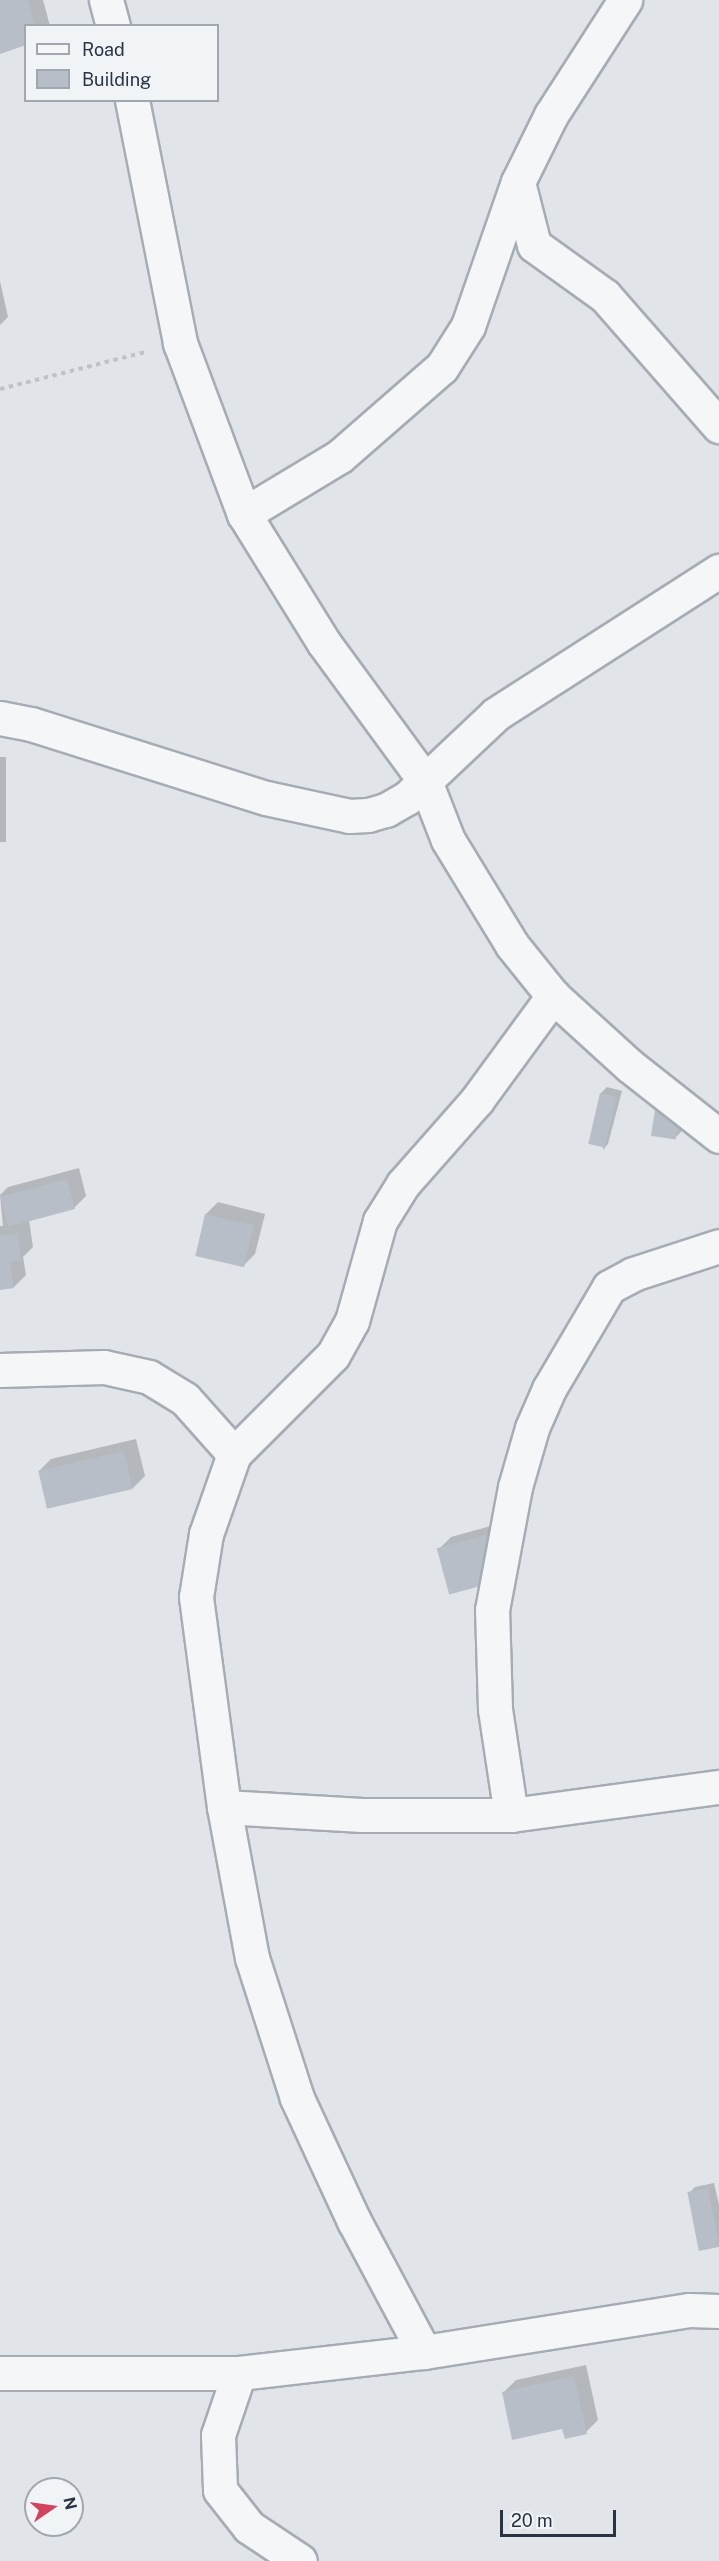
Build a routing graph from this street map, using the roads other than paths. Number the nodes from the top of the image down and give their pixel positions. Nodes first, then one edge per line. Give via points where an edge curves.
1 (106, 0) edge
2 (625, 0) edge
3 (112, 24) edge
4 (132, 102) edge
5 (518, 182) junction
6 (719, 426) edge
7 (244, 514) junction
8 (719, 571) edge
9 (0, 718) edge
10 (425, 781) junction
11 (553, 996) junction
12 (719, 1136) edge
13 (719, 1245) edge
14 (0, 1370) edge
15 (234, 1454) junction
16 (719, 1787) edge
17 (224, 1807) junction
18 (511, 1815) junction
19 (719, 2311) edge
20 (424, 2352) junction
21 (0, 2373) edge
22 (239, 2373) junction
23 (300, 2561) edge

1 - 3 street
2 - 5 street via 551,115
4 - 7 street via 180,343
5 - 6 street via 534,245 605,296
5 - 7 street via 468,326 442,368 340,456
7 - 10 street via 324,643
8 - 10 street via 496,714
9 - 10 street via 31,724 266,798 349,816 386,810
10 - 11 street via 448,840 470,880
11 - 12 street via 630,1066
11 - 15 street via 477,1100 404,1184 380,1221 352,1321 333,1355
13 - 18 street via 633,1274 609,1287 554,1381 532,1428 515,1487 492,1610 495,1709
14 - 15 street via 104,1367 149,1377 185,1400
15 - 17 street via 206,1534 196,1597
16 - 18 street
17 - 18 street via 362,1815
17 - 20 street via 252,1958 297,2098 354,2222
19 - 20 street via 690,2310
20 - 22 street
21 - 22 street
22 - 23 street via 218,2436 220,2490 249,2527

